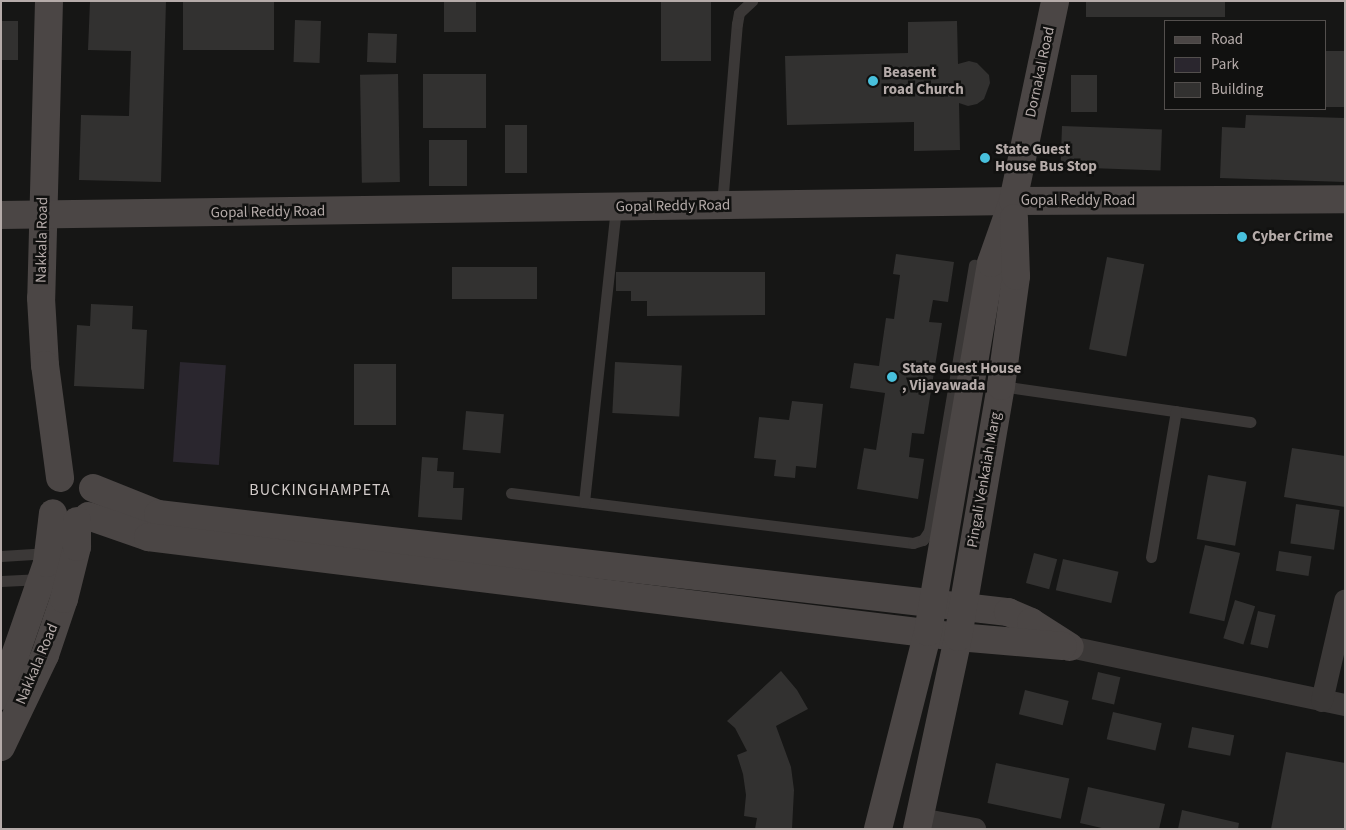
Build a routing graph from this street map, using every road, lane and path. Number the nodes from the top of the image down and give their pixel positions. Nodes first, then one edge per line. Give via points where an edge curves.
1 (49, 1) edge
2 (752, 1) edge
3 (1055, 1) edge
4 (1345, 199) edge
5 (1013, 201) junction
6 (722, 205) junction
7 (616, 207) junction
8 (1, 215) edge
9 (42, 215) junction
10 (974, 265) dead end
11 (1001, 386) junction
12 (1176, 411) junction
13 (1250, 422) dead end
14 (60, 478) junction
15 (93, 488) junction
16 (511, 493) dead end
17 (584, 502) junction
18 (73, 517) junction
19 (49, 553) junction
20 (1, 556) edge
21 (1151, 557) dead end
22 (42, 579) junction
23 (1, 581) edge
24 (1345, 601) edge
25 (933, 604) junction
26 (962, 608) junction
27 (928, 632) junction
28 (958, 637) junction
29 (1070, 647) junction
30 (1, 696) edge
31 (1322, 701) junction
32 (1345, 705) edge
33 (1, 747) edge
34 (919, 824) edge
35 (878, 829) edge
36 (975, 829) edge

1 - 9 street, Nakkala Road
2 - 6 lane via 739,13 737,24
3 - 5 street, Dornakal Road
4 - 5 street, Gopal Reddy Road
5 - 6 street, Gopal Reddy Road
5 - 11 street, Pingali Venkaiah Marg via 1016,276
5 - 25 street, Pingali Venkaiah Marg via 991,263
6 - 7 street, Gopal Reddy Road
7 - 9 street, Gopal Reddy Road
7 - 17 lane
8 - 9 street, Gopal Reddy Road
9 - 14 street, Nakkala Road via 45,365
10 - 17 lane via 929,531 923,540 913,544
11 - 12 lane
11 - 26 street, Pingali Venkaiah Marg
12 - 13 lane
12 - 21 lane
14 - 15 street via 67,475 82,477
14 - 18 street via 49,494 50,507
15 - 18 street via 95,503
15 - 25 street via 158,514
16 - 17 lane
18 - 19 street, Nakkala Road
18 - 27 street via 148,537
18 - 33 street, Nakkala Road via 77,546 64,599 45,655
19 - 20 lane
19 - 22 street, Nakkala Road
22 - 23 lane
22 - 30 street, Nakkala Road
24 - 31 street
25 - 26 street
25 - 27 street, Pingali Venkaiah Marg
26 - 28 street, Pingali Venkaiah Marg
26 - 29 street via 1008,612 1032,622
27 - 28 street
27 - 35 street, Pingali Venkaiah Marg
28 - 29 street
28 - 34 street, Pingali Venkaiah Marg
29 - 31 street
31 - 32 street
34 - 36 street

